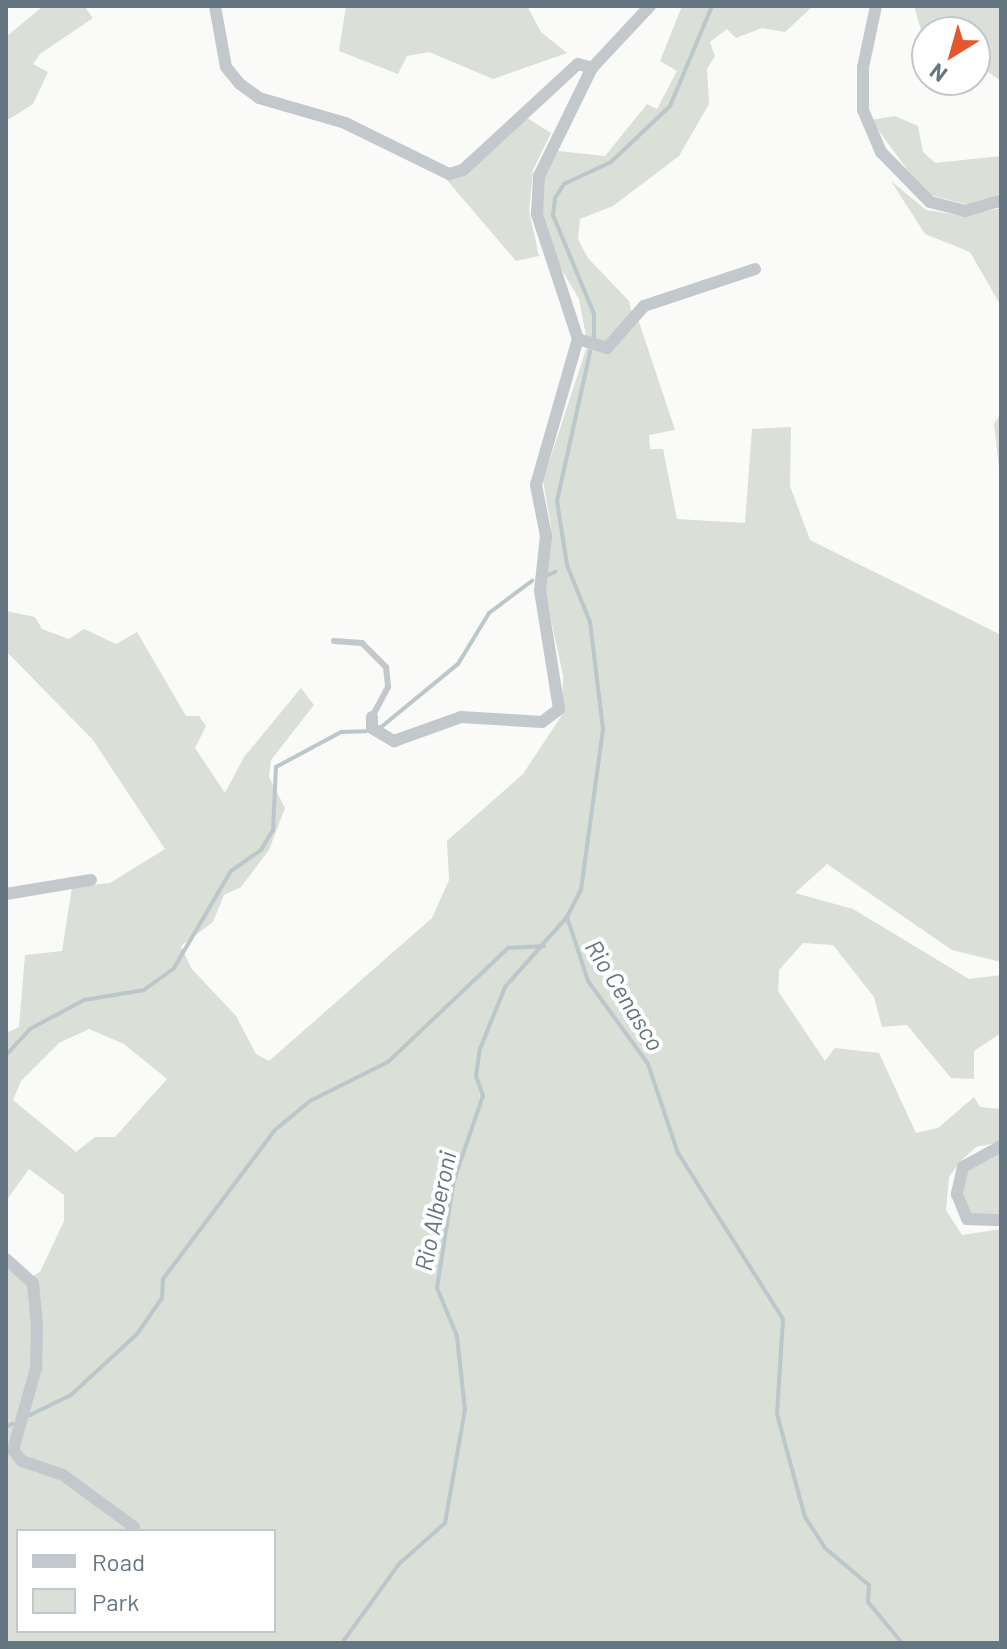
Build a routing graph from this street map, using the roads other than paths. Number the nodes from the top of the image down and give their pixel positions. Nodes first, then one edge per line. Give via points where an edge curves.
1 (215, 6) edge
2 (650, 6) edge
3 (876, 6) edge
4 (588, 65) junction
5 (1001, 201) edge
6 (755, 269) dead end
7 (578, 339) junction
8 (334, 641) dead end
9 (372, 717) joint
10 (91, 880) dead end
11 (6, 894) edge
12 (1001, 1146) edge
13 (1001, 1220) edge
14 (6, 1259) edge
15 (134, 1527) dead end

1 - 4 street via 226,67 259,98 345,123 449,174 463,170
2 - 4 street
3 - 5 street via 863,67 863,110 881,152 930,202 965,211
4 - 7 street via 539,176 537,198
6 - 7 street via 644,306 607,348
7 - 9 street via 536,485 546,536 540,591 560,677 559,709 542,722 461,717 394,741 372,728
8 - 9 lane via 362,643 386,667 388,687
10 - 11 street
12 - 13 street via 963,1167 957,1194 962,1213 978,1224
14 - 15 street via 33,1283 37,1325 36,1368 13,1450 22,1461 63,1475

